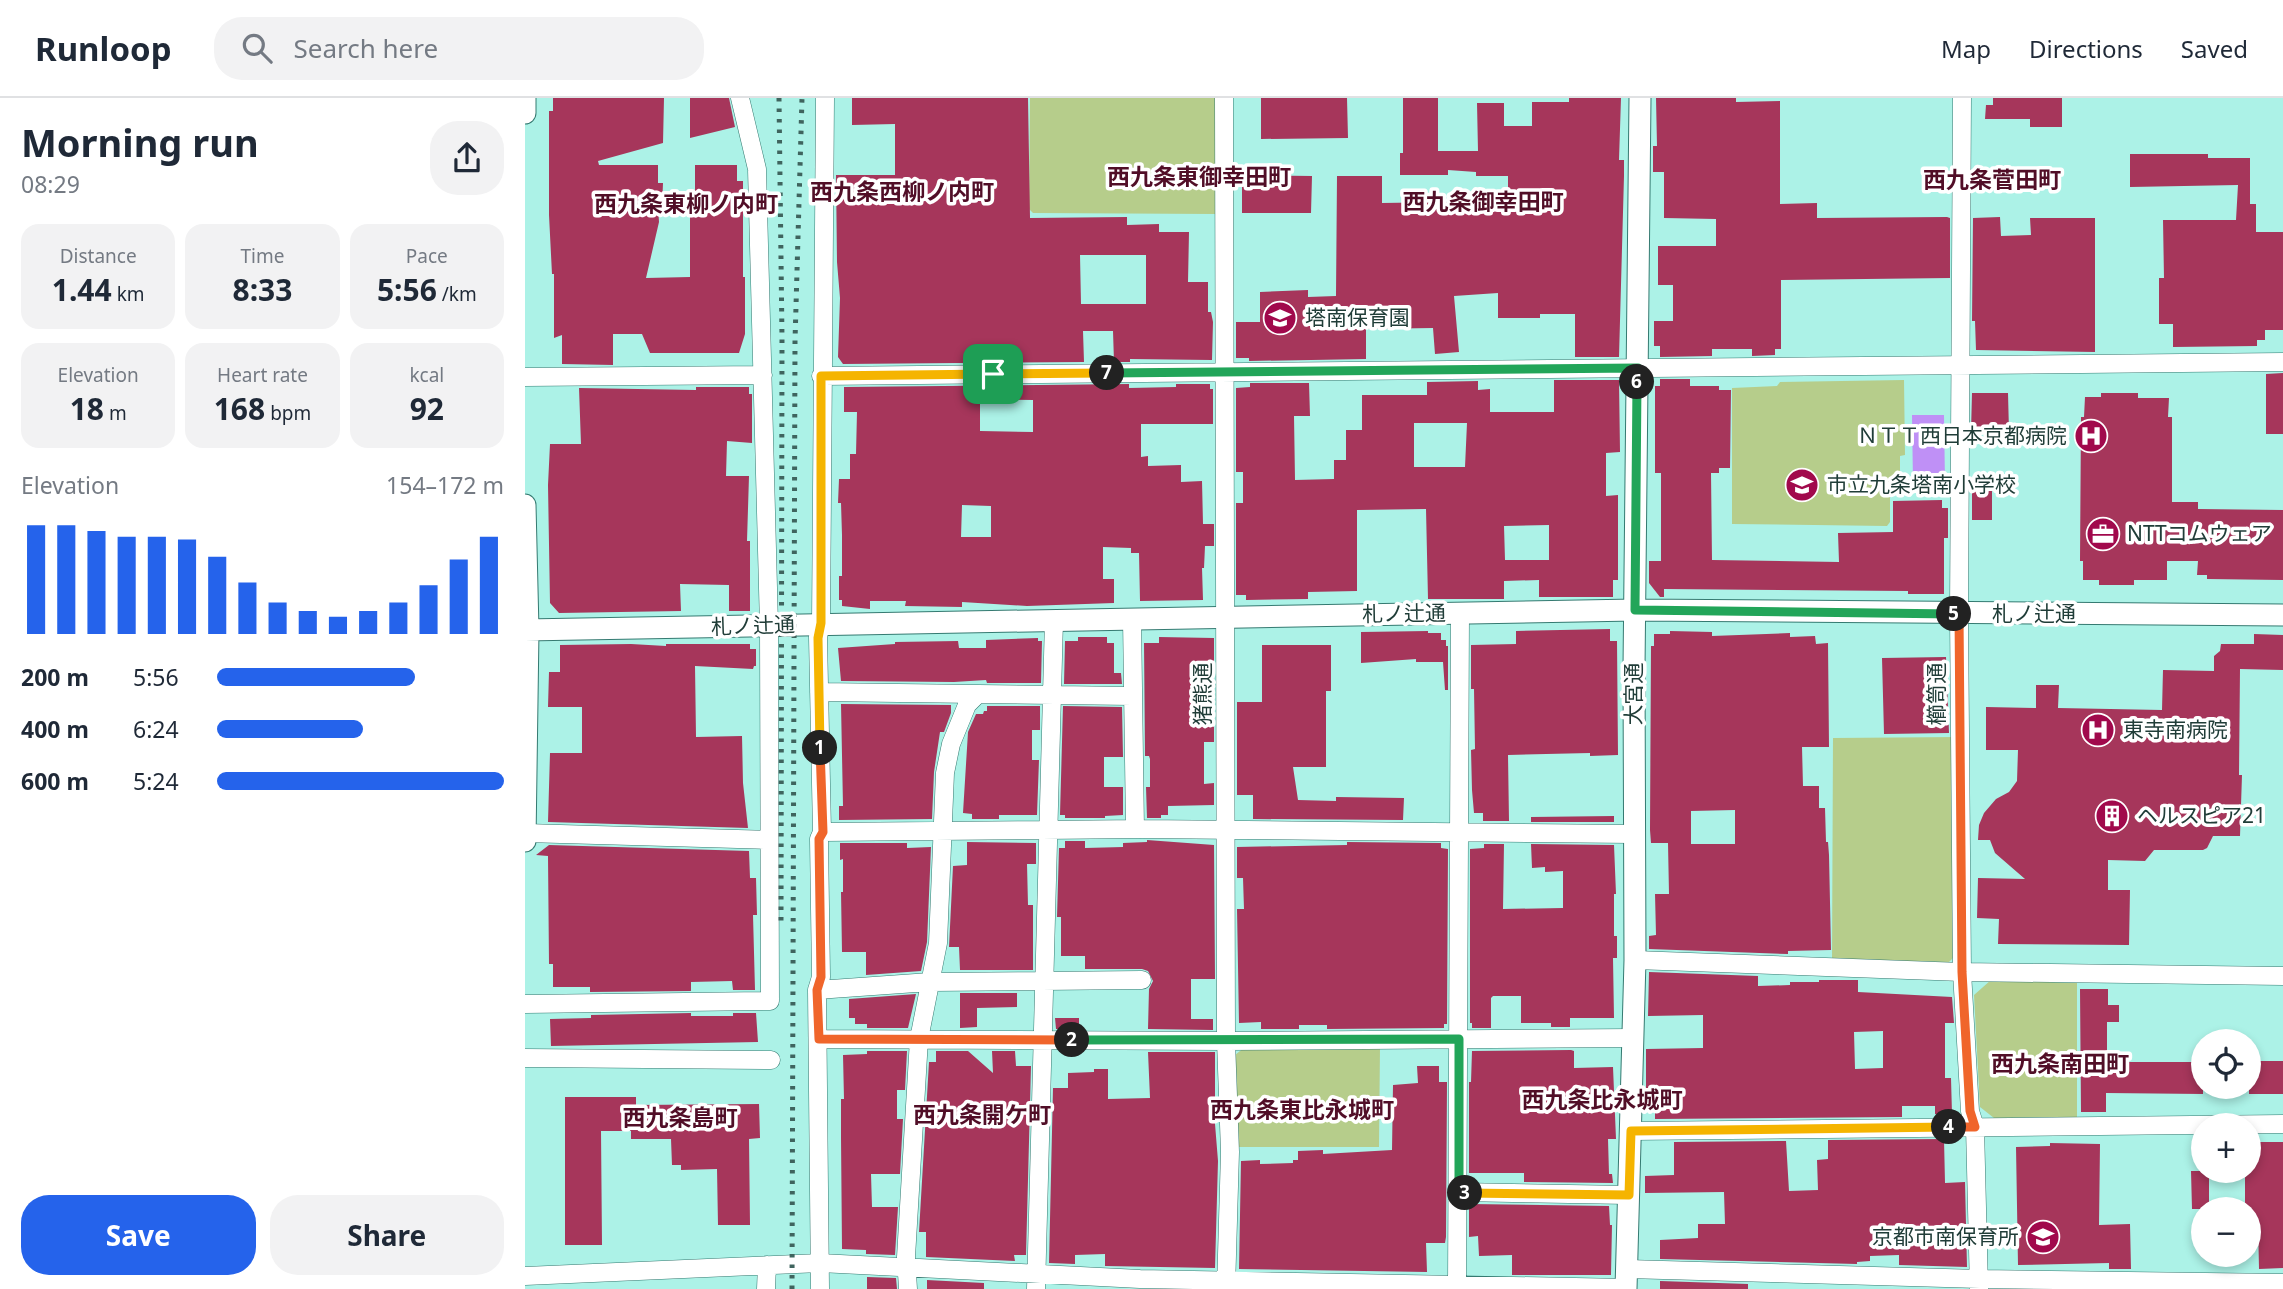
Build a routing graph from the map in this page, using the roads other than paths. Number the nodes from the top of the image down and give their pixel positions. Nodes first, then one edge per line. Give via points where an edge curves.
1 (525, 98) edge
2 (740, 98) edge
3 (825, 98) edge
4 (1224, 98) edge
5 (1640, 98) edge
6 (1962, 98) edge
7 (525, 113) edge
8 (2283, 362) edge
9 (1959, 365) junction
10 (1638, 368) junction
11 (1224, 372) junction
12 (763, 375) junction
13 (821, 376) junction
14 (525, 377) edge
15 (525, 505) edge
16 (1635, 610) junction
17 (1460, 612) junction
18 (1959, 614) junction
19 (2283, 615) edge
20 (1132, 618) junction
21 (1225, 618) junction
22 (1054, 620) junction
23 (821, 623) junction
24 (769, 626) junction
25 (526, 629) edge
26 (819, 692) junction
27 (978, 694) junction
28 (1051, 695) junction
29 (1132, 696) junction
30 (944, 829) junction
31 (1047, 829) junction
32 (1135, 829) junction
33 (1226, 830) junction
34 (823, 832) junction
35 (1460, 832) junction
36 (525, 833) edge
37 (1633, 834) junction
38 (769, 840) junction
39 (525, 841) edge
40 (1635, 960) junction
41 (1962, 972) junction
42 (2283, 976) edge
43 (1142, 979) dead end
44 (1043, 980) junction
45 (930, 982) junction
46 (817, 990) junction
47 (525, 1004) edge
48 (1633, 1038) junction
49 (819, 1039) junction
50 (919, 1039) junction
51 (1459, 1039) junction
52 (1041, 1040) junction
53 (1226, 1041) junction
54 (525, 1058) edge
55 (771, 1060) dead end
56 (2283, 1124) edge
57 (1975, 1127) junction
58 (1631, 1131) junction
59 (1459, 1192) junction
60 (1629, 1195) junction
61 (820, 1263) junction
62 (767, 1265) junction
63 (908, 1267) junction
64 (525, 1276) edge
65 (1036, 1281) edge
66 (1626, 1282) edge
67 (1818, 1282) edge
68 (2283, 1283) edge
69 (1980, 1284) edge
70 (1226, 1285) edge
71 (1457, 1286) edge
72 (766, 1289) edge
73 (820, 1289) edge
74 (908, 1289) edge

1 - 7 street
2 - 12 street via 757,169
3 - 13 street
4 - 11 street, 猪熊通
5 - 10 street, 大宮通
6 - 9 street, 櫛笥通
8 - 9 street
9 - 10 street
9 - 18 street, 櫛笥通
10 - 11 street
10 - 16 street, 大宮通
11 - 13 street
11 - 21 street, 猪熊通
12 - 14 street
12 - 24 street
13 - 23 street
15 - 25 street
16 - 17 street, 札ノ辻通
16 - 18 street, 札ノ辻通
16 - 37 street, 大宮通
17 - 21 street, 札ノ辻通
17 - 35 street
18 - 19 street, 札ノ辻通
18 - 41 street, 櫛笥通
20 - 21 street, 札ノ辻通
20 - 22 street, 札ノ辻通
20 - 29 street
21 - 33 street, 猪熊通
22 - 23 street, 札ノ辻通
22 - 28 street
23 - 24 street, 札ノ辻通
23 - 26 street
24 - 25 street, 札ノ辻通
24 - 38 street
25 - 36 street
26 - 27 street
26 - 34 street
27 - 28 street
27 - 30 street via 967,705 951,744 945,773
28 - 29 street
28 - 31 street
29 - 32 street
30 - 31 street
30 - 34 street
30 - 45 street via 939,943
31 - 32 street
31 - 44 street
32 - 33 street
33 - 35 street
33 - 53 street, 猪熊通
34 - 46 street via 819,839 821,977
35 - 37 street
35 - 51 street
36 - 38 street
36 - 39 street
37 - 40 street, 大宮通
38 - 47 street via 770,1001
40 - 41 street
40 - 48 street, 大宮通
41 - 42 street
41 - 57 street, 櫛笥通 via 1970,1111
43 - 44 street
44 - 45 street
44 - 52 street
45 - 46 street
45 - 50 street
46 - 49 street
48 - 51 street
48 - 58 street, 大宮通
49 - 50 street
49 - 61 street
50 - 52 street
50 - 63 street
51 - 53 street
51 - 59 street
52 - 53 street
52 - 65 street
53 - 70 street, 猪熊通 via 1230,1152
54 - 55 street
56 - 57 street
57 - 58 street
57 - 69 street, 櫛笥通
58 - 60 street, 大宮通
59 - 60 street
59 - 71 street
60 - 66 street, 大宮通
61 - 62 street
61 - 63 street
61 - 73 street
62 - 64 street
62 - 72 street
63 - 65 street
63 - 74 street
65 - 70 street via 1140,1279
66 - 67 street
66 - 71 street
67 - 69 street
68 - 69 street
70 - 71 street

